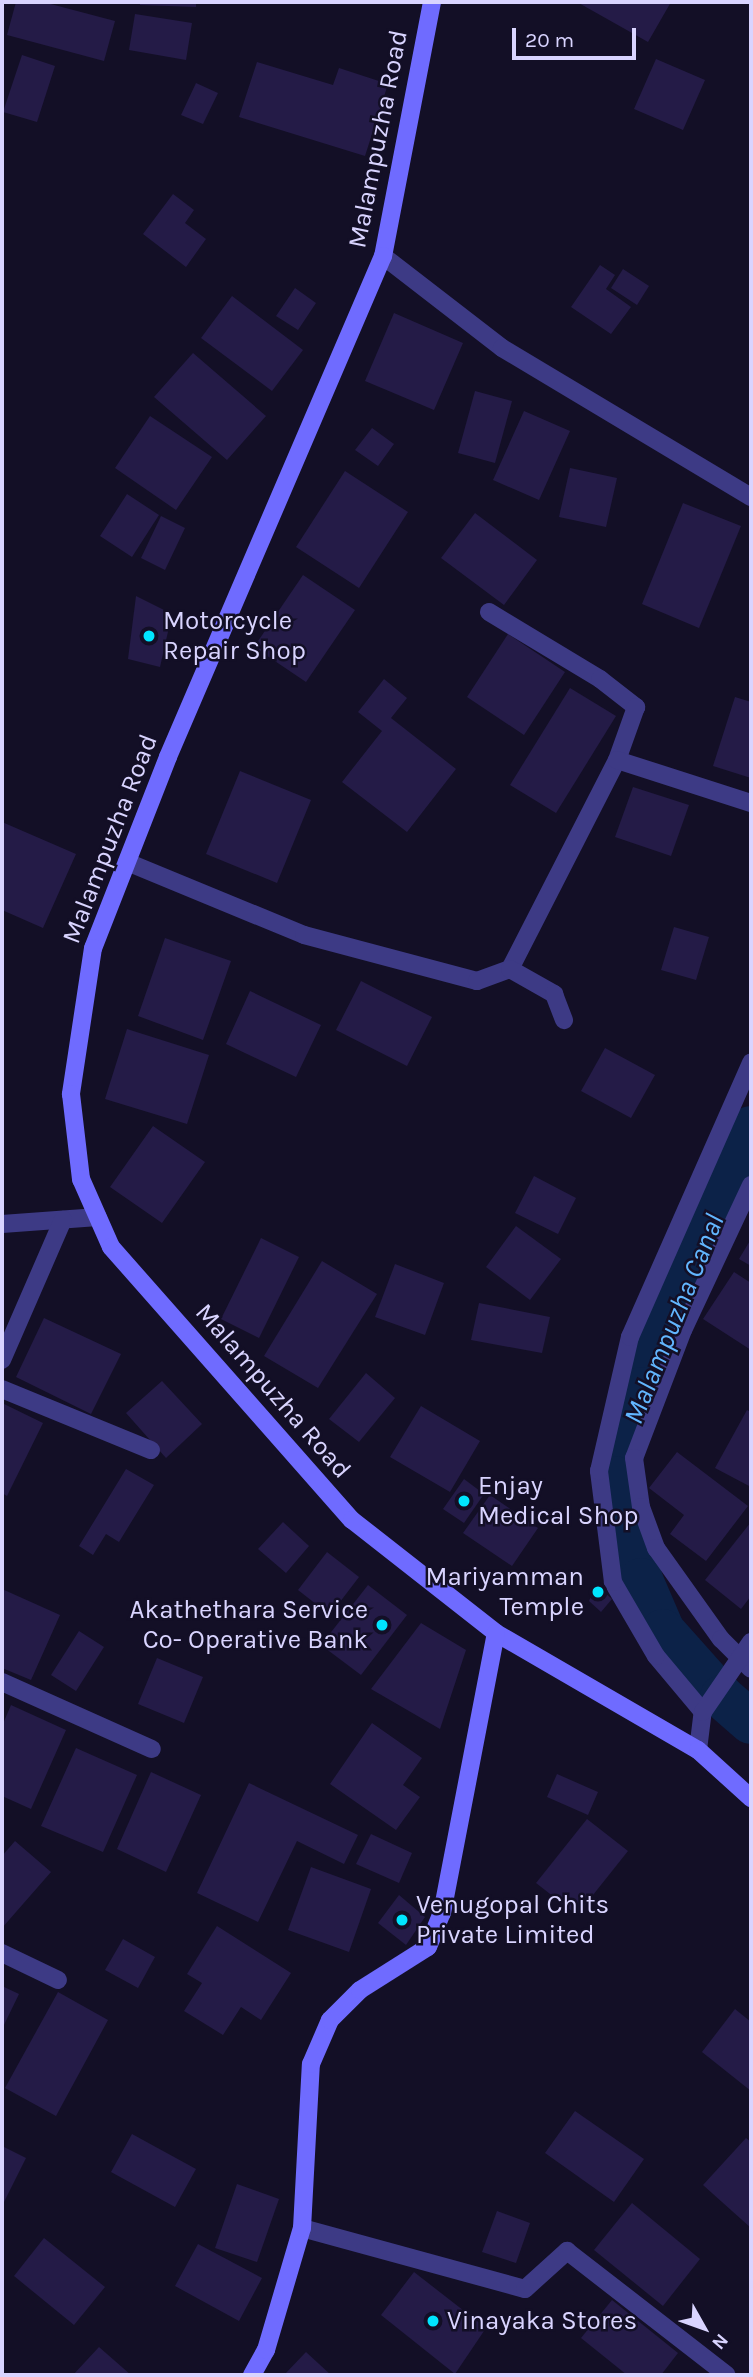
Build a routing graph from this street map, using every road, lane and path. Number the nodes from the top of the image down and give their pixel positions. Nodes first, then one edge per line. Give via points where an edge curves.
1 (432, 2) edge
2 (383, 256) junction
3 (751, 497) edge
4 (489, 612) dead end
5 (617, 760) junction
6 (751, 803) edge
7 (127, 862) junction
8 (510, 970) junction
9 (564, 1020) dead end
10 (751, 1063) edge
11 (751, 1185) edge
12 (98, 1217) junction
13 (63, 1220) junction
14 (2, 1224) edge
15 (2, 1360) edge
16 (2, 1389) edge
17 (151, 1450) dead end
18 (496, 1633) junction
19 (751, 1642) edge
20 (745, 1663) edge
21 (2, 1682) edge
22 (703, 1712) junction
23 (152, 1749) dead end
24 (698, 1749) junction
25 (751, 1798) edge
26 (2, 1953) edge
27 (58, 1980) dead end
28 (302, 2228) junction
29 (252, 2375) edge
30 (727, 2375) edge

1 - 2 main road, Malampuzha Road
2 - 3 street via 502,348
2 - 7 main road, Malampuzha Road
4 - 5 street via 600,679 636,707
5 - 6 street
5 - 8 street
7 - 8 street via 304,935 477,981
7 - 12 main road, Malampuzha Road via 93,948 71,1094 81,1179
8 - 9 street via 554,994
10 - 22 street via 629,1337 599,1471 613,1582 656,1656
11 - 20 street via 683,1330 634,1458 640,1507 656,1548 721,1639
12 - 13 street
12 - 18 main road, Malampuzha Road via 111,1247 352,1520
13 - 14 street
13 - 15 street
16 - 17 street
18 - 24 main road, Malampuzha Road
18 - 28 main road via 442,1913 433,1936 428,1947 360,1990 330,2020 311,2064
19 - 20 street
20 - 22 street
21 - 23 street
22 - 24 street
24 - 25 main road, Malampuzha Road
26 - 27 street
28 - 29 main road via 266,2350
28 - 30 street via 525,2289 567,2251

